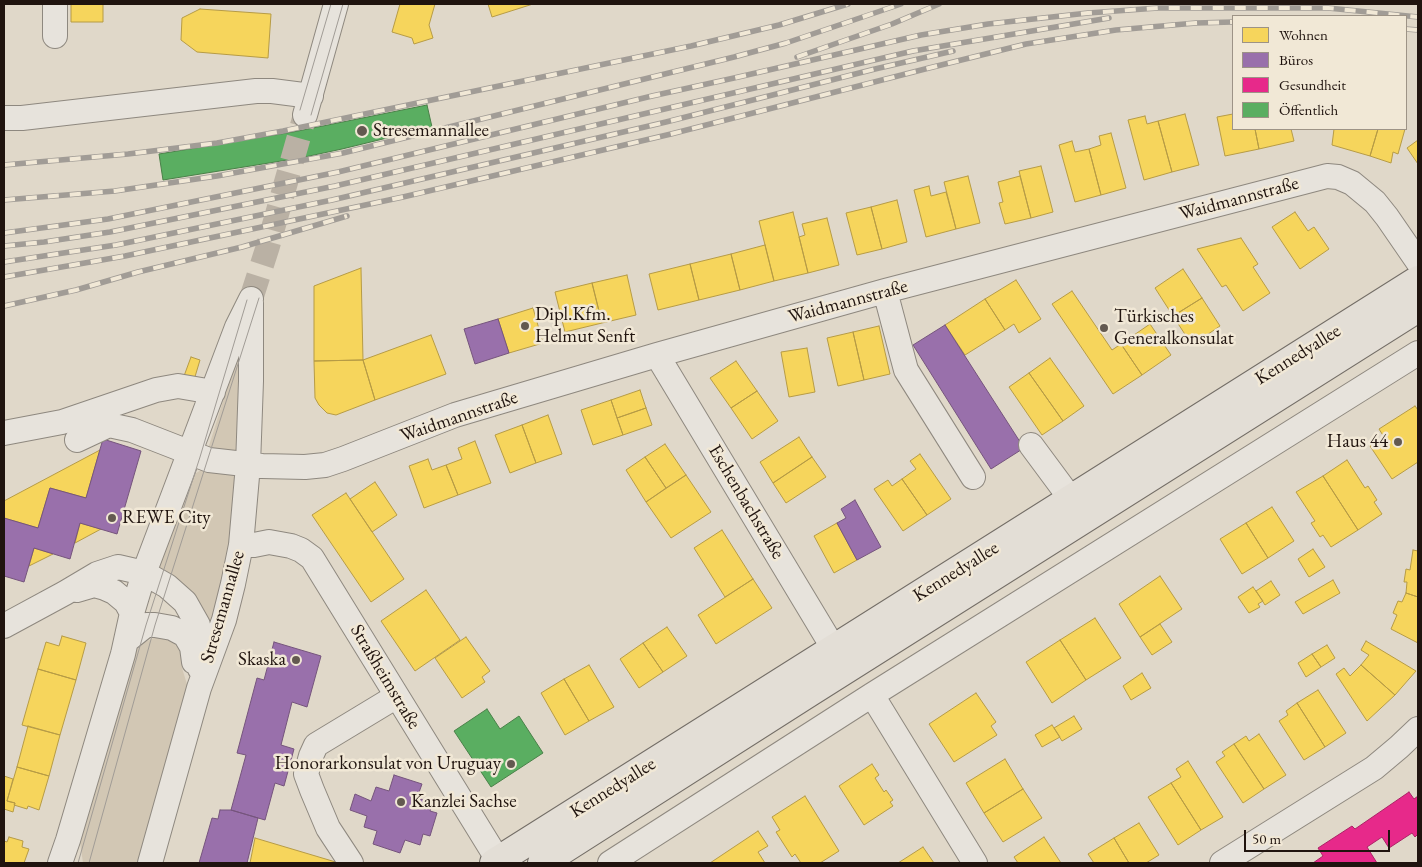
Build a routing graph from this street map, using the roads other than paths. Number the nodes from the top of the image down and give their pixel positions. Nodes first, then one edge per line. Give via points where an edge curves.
1 (55, 4) edge
2 (336, 4) edge
3 (56, 36) dead end
4 (13, 118) edge
5 (1418, 262) edge
6 (1418, 280) edge
7 (885, 291) junction
8 (1418, 308) edge
9 (1418, 353) edge
10 (657, 355) junction
11 (213, 392) junction
12 (4, 433) edge
13 (77, 440) dead end
14 (1031, 445) dead end
15 (190, 453) junction
16 (248, 464) junction
17 (973, 477) dead end
18 (1071, 499) junction
19 (241, 545) junction
20 (144, 573) junction
21 (65, 593) junction
22 (132, 613) junction
23 (4, 626) edge
24 (126, 641) junction
25 (834, 649) junction
26 (199, 688) junction
27 (872, 695) junction
28 (397, 696) junction
29 (1418, 729) edge
30 (68, 840) junction
31 (496, 862) edge
32 (60, 863) edge
33 (74, 863) edge
34 (150, 863) edge
35 (351, 863) edge
36 (542, 863) edge
37 (610, 863) edge
38 (975, 863) edge
39 (1222, 863) edge

1 - 3 street
2 - 4 street via 308,105 272,91 256,91
5 - 7 street, Waidmannstraße via 1375,202 1352,184 1328,176
6 - 18 main road, Kennedyallee
7 - 10 street, Waidmannstraße
7 - 17 street via 906,370
8 - 36 main road, Kennedyallee
9 - 27 street
10 - 16 street, Waidmannstraße via 455,415 325,465
10 - 25 street, Eschenbachstraße
11 - 12 street via 178,386 156,390 62,422
11 - 15 street, Stresemannallee
11 - 16 street, Stresemannallee via 251,299
13 - 15 street via 109,425 132,430
14 - 18 street
15 - 16 street via 209,460
15 - 20 street, Stresemannallee
16 - 19 street, Stresemannallee
18 - 25 main road, Kennedyallee
19 - 26 street, Stresemannallee via 224,620
19 - 28 street, Straßheimstraße via 269,542 301,550 312,558
20 - 21 street via 118,567 97,574
20 - 22 street, Stresemannallee
20 - 26 street, Stresemannallee via 167,586 185,602 198,625 201,653
21 - 22 street via 94,585 106,588 126,602
21 - 23 street
22 - 24 street, Stresemannallee
24 - 26 street, Stresemannallee via 146,625 172,628 185,634 192,647
24 - 30 street, Stresemannallee
25 - 31 main road, Kennedyallee
26 - 34 street, Stresemannallee
27 - 37 street
27 - 38 street
28 - 31 street, Straßheimstraße
28 - 35 street via 316,745 306,774 328,828
29 - 39 street via 1374,768
30 - 32 street, Stresemannallee
30 - 33 street

